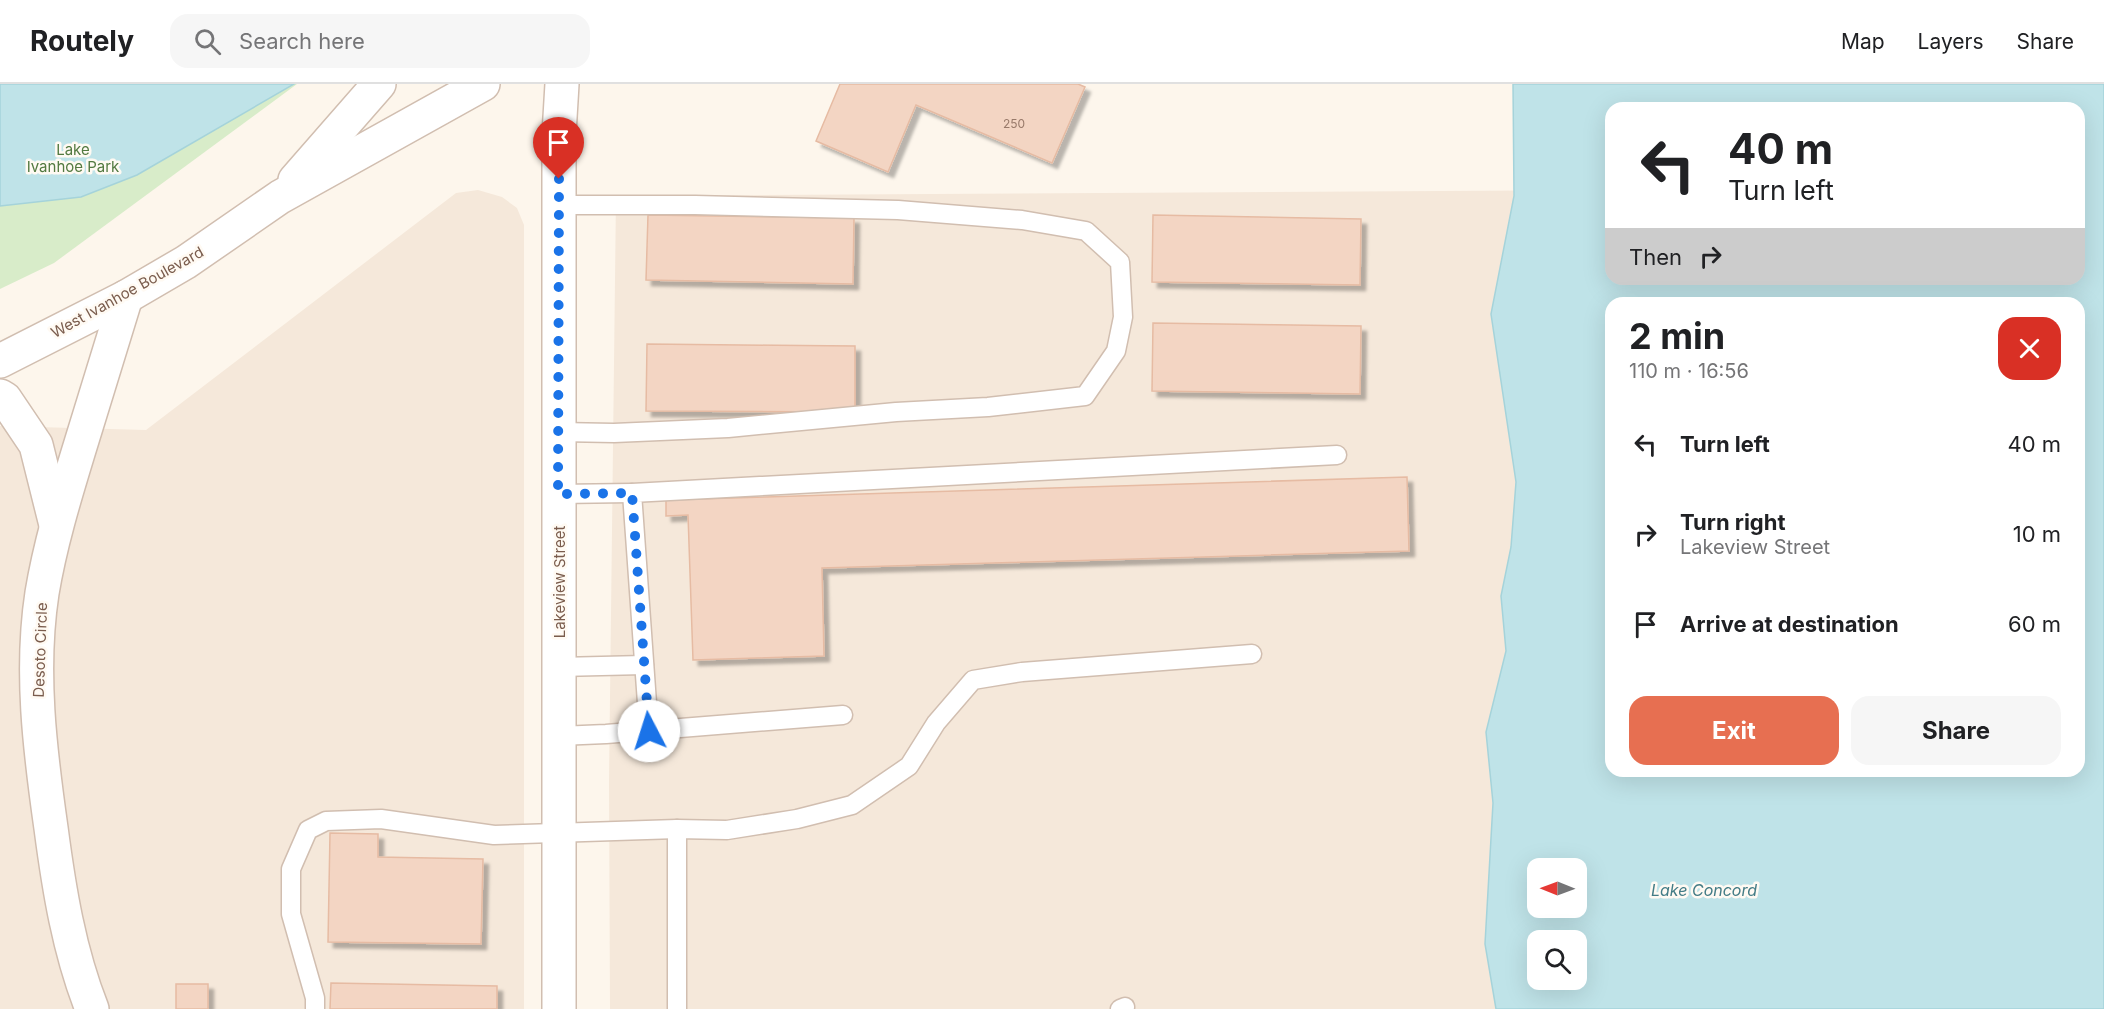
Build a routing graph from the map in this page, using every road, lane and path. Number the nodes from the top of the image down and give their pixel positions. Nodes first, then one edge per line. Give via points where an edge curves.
1 (379, 84) edge
2 (483, 84) edge
3 (562, 84) edge
4 (280, 197) junction
5 (559, 205) junction
6 (126, 297) junction
7 (0, 361) edge
8 (0, 396) edge
9 (559, 432) junction
10 (1337, 455) dead end
11 (632, 493) junction
12 (558, 494) junction
13 (56, 525) junction
14 (1252, 654) dead end
15 (644, 665) junction
16 (559, 667) junction
17 (843, 716) dead end
18 (649, 731) junction
19 (559, 736) junction
20 (677, 829) junction
21 (559, 832) junction
22 (92, 1009) edge
23 (315, 1009) edge
24 (559, 1009) edge
25 (677, 1009) edge

1 - 4 street, West Ivanhoe Boulevard
2 - 4 street, West Ivanhoe Boulevard
3 - 5 street, Lakeview Street
4 - 6 street, West Ivanhoe Boulevard via 186,262
5 - 9 street, Lakeview Street
5 - 9 lane via 898,210 1022,220 1086,231 1119,262 1123,316 1116,351 1085,396 728,428
6 - 7 street, West Ivanhoe Boulevard
6 - 13 street, Desoto Circle
8 - 13 street via 36,445
9 - 12 street, Lakeview Street
10 - 11 lane
11 - 12 lane
11 - 15 lane
12 - 16 street, Lakeview Street
13 - 22 street, Desoto Circle via 37,638 37,704 60,894
14 - 20 lane via 1022,672 973,680 936,723 909,766 852,805 727,830
15 - 16 lane
15 - 18 lane
16 - 19 street, Lakeview Street
17 - 18 lane
18 - 19 lane
19 - 21 street, Lakeview Street
20 - 21 lane
20 - 25 lane
21 - 23 lane via 494,835 381,819 326,822 308,830 291,869 291,914
21 - 24 street, Lakeview Street

